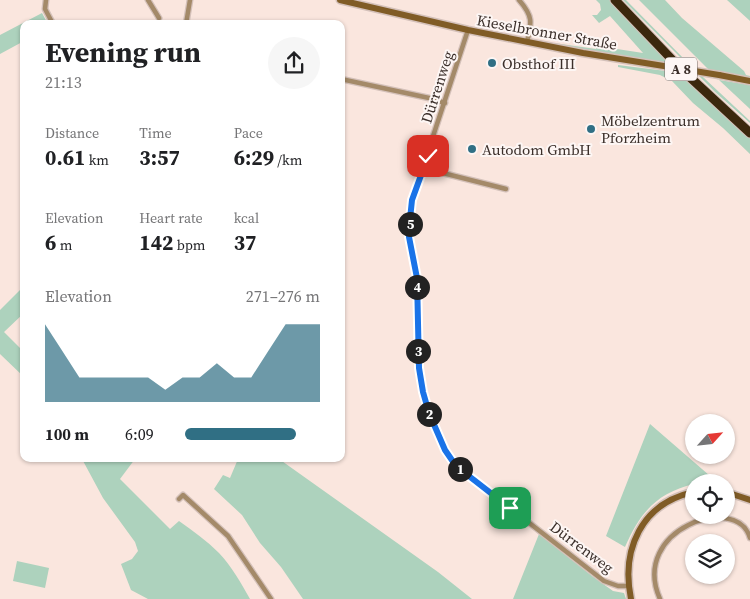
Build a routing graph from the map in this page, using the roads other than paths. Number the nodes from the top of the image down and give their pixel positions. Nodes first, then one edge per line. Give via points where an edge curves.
1 (46, 0) edge
2 (148, 0) edge
3 (190, 0) edge
4 (340, 0) edge
5 (519, 0) edge
6 (615, 0) edge
7 (621, 0) edge
8 (159, 18) dead end
9 (51, 20) edge
10 (187, 20) edge
11 (468, 30) junction
12 (527, 42) junction
13 (345, 80) edge
14 (750, 81) edge
15 (445, 104) junction
16 (750, 127) edge
17 (750, 133) edge
18 (423, 168) junction
19 (506, 189) dead end
20 (685, 495) edge
21 (735, 495) edge
22 (179, 499) dead end
23 (750, 500) edge
24 (750, 538) edge
25 (628, 586) junction
26 (271, 599) edge
27 (631, 599) edge
28 (660, 599) edge

1 - 9 street via 45,9
2 - 8 street
3 - 10 street
4 - 11 street, Kieselbronner Straße
5 - 12 street via 530,16
6 - 17 highway, A 8 via 713,101
7 - 16 highway, A 8 via 708,90
11 - 12 street, Kieselbronner Straße
11 - 15 street, Dürrenweg
12 - 14 street, Kieselbronner Straße, bridge
13 - 15 street
15 - 18 street, Dürrenweg
18 - 19 street
18 - 25 street, Dürrenweg via 412,200 409,237 417,278 419,368 429,413 445,450 456,466 604,581
20 - 25 street via 666,504 645,522 630,551
21 - 23 street
22 - 26 street via 183,495 228,536
24 - 28 street via 744,527 728,520 707,519 682,528 664,546 656,562 655,579
25 - 27 street

